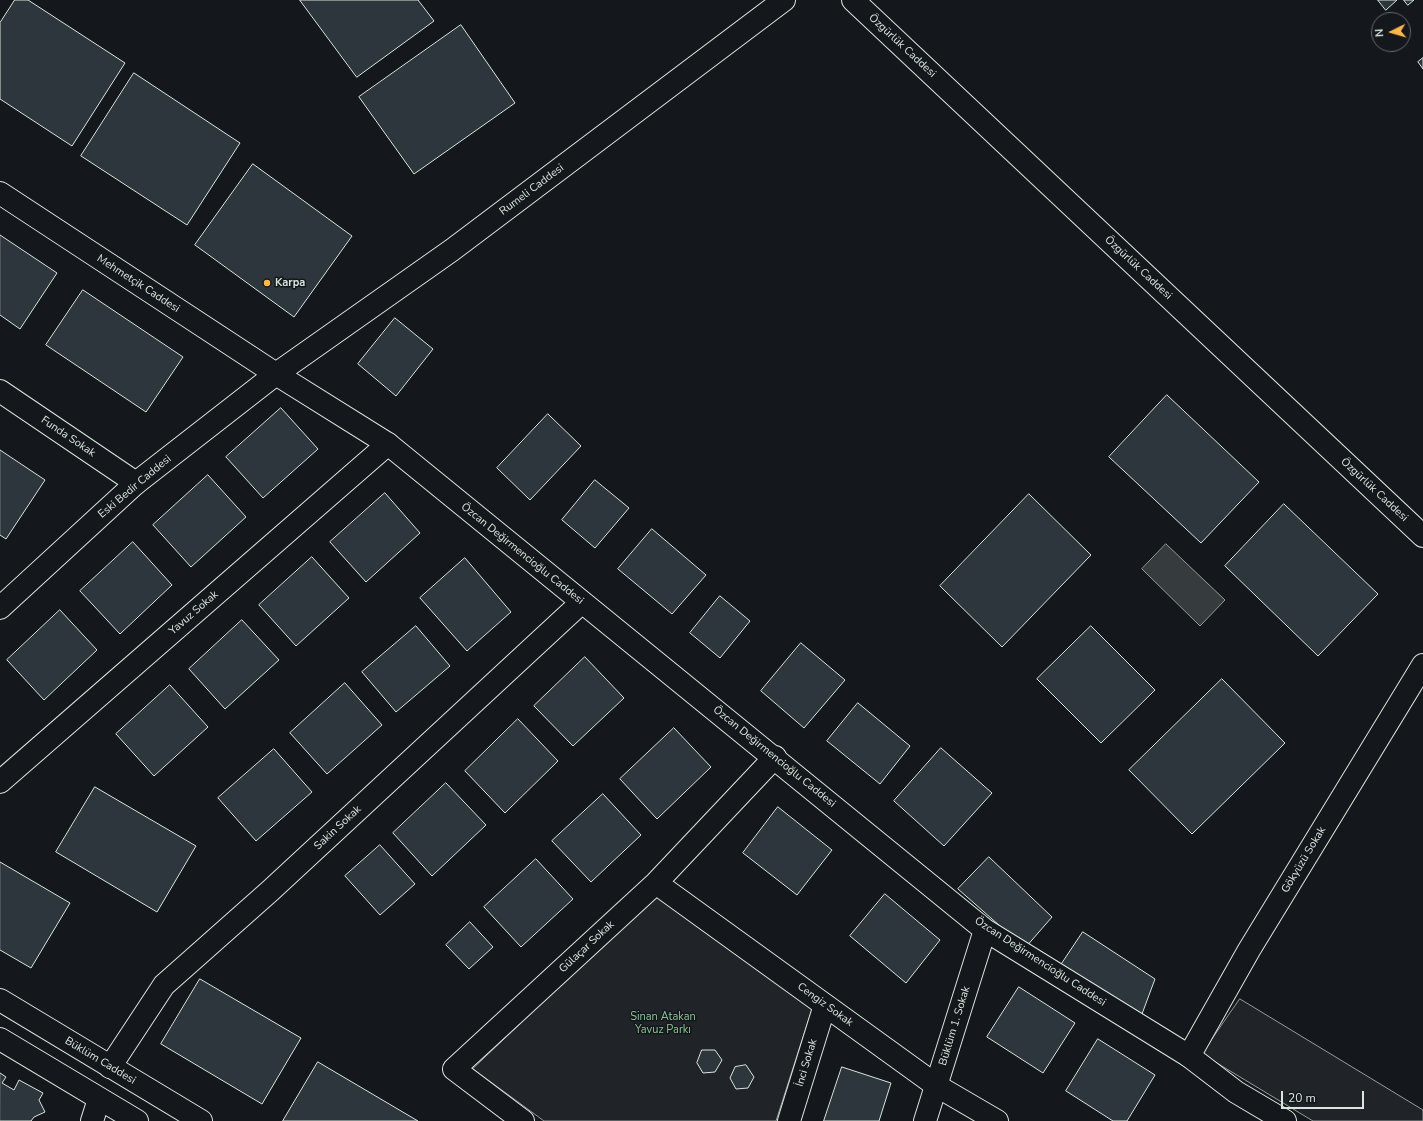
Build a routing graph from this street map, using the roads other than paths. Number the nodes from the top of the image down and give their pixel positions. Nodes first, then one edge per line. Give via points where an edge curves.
1 (784, 0) edge
2 (853, 0) edge
3 (0, 194) edge
4 (276, 374) junction
5 (0, 391) edge
6 (388, 444) junction
7 (136, 483) junction
8 (1423, 536) edge
9 (581, 603) junction
10 (0, 608) edge
11 (1423, 665) edge
12 (775, 757) junction
13 (0, 782) edge
14 (656, 883) junction
15 (985, 930) junction
16 (0, 1000) edge
17 (824, 1005) junction
18 (0, 1039) edge
19 (1189, 1056) junction
20 (110, 1067) junction
21 (937, 1086) junction
22 (99, 1099) junction
23 (92, 1121) edge
24 (137, 1121) edge
25 (201, 1121) edge
26 (523, 1121) edge
27 (789, 1121) edge
28 (924, 1121) edge
29 (997, 1121) edge
30 (1285, 1121) edge

1 - 4 street, Rumeli Caddesi via 452,250
2 - 8 street, Özgürlük Caddesi
3 - 4 street, Mehmetçik Caddesi
4 - 6 street, Özcan Değirmencioğlu Caddesi
4 - 7 street, Eski Bedir Caddesi
5 - 7 street, Funda Sokak
6 - 9 street, Özcan Değirmencioğlu Caddesi
6 - 13 street, Yavuz Sokak
7 - 10 street, Eski Bedir Caddesi
9 - 12 street, Özcan Değirmencioğlu Caddesi
9 - 20 street, Sakin Sokak via 276,886 164,985
11 - 19 street, Gökyüzü Sokak via 1249,950
12 - 14 street, Gülaçar Sokak
12 - 15 street, Özcan Değirmencioğlu Caddesi
14 - 17 street, Cengiz Sokak
14 - 26 street, Gülaçar Sokak via 454,1069
15 - 19 street, Özcan Değirmencioğlu Caddesi
15 - 21 street, Büklüm 1. Sokak
16 - 20 street, Büklüm Caddesi
17 - 21 street, Cengiz Sokak
17 - 27 street, İnci Sokak
18 - 22 street
19 - 30 street, Özcan Değirmencioğlu Caddesi via 1236,1092
20 - 22 street, Sakin Sokak
20 - 25 street, Büklüm Caddesi
21 - 28 street, Büklüm 1. Sokak
21 - 29 street, Cengiz Sokak
22 - 23 street
22 - 24 street

